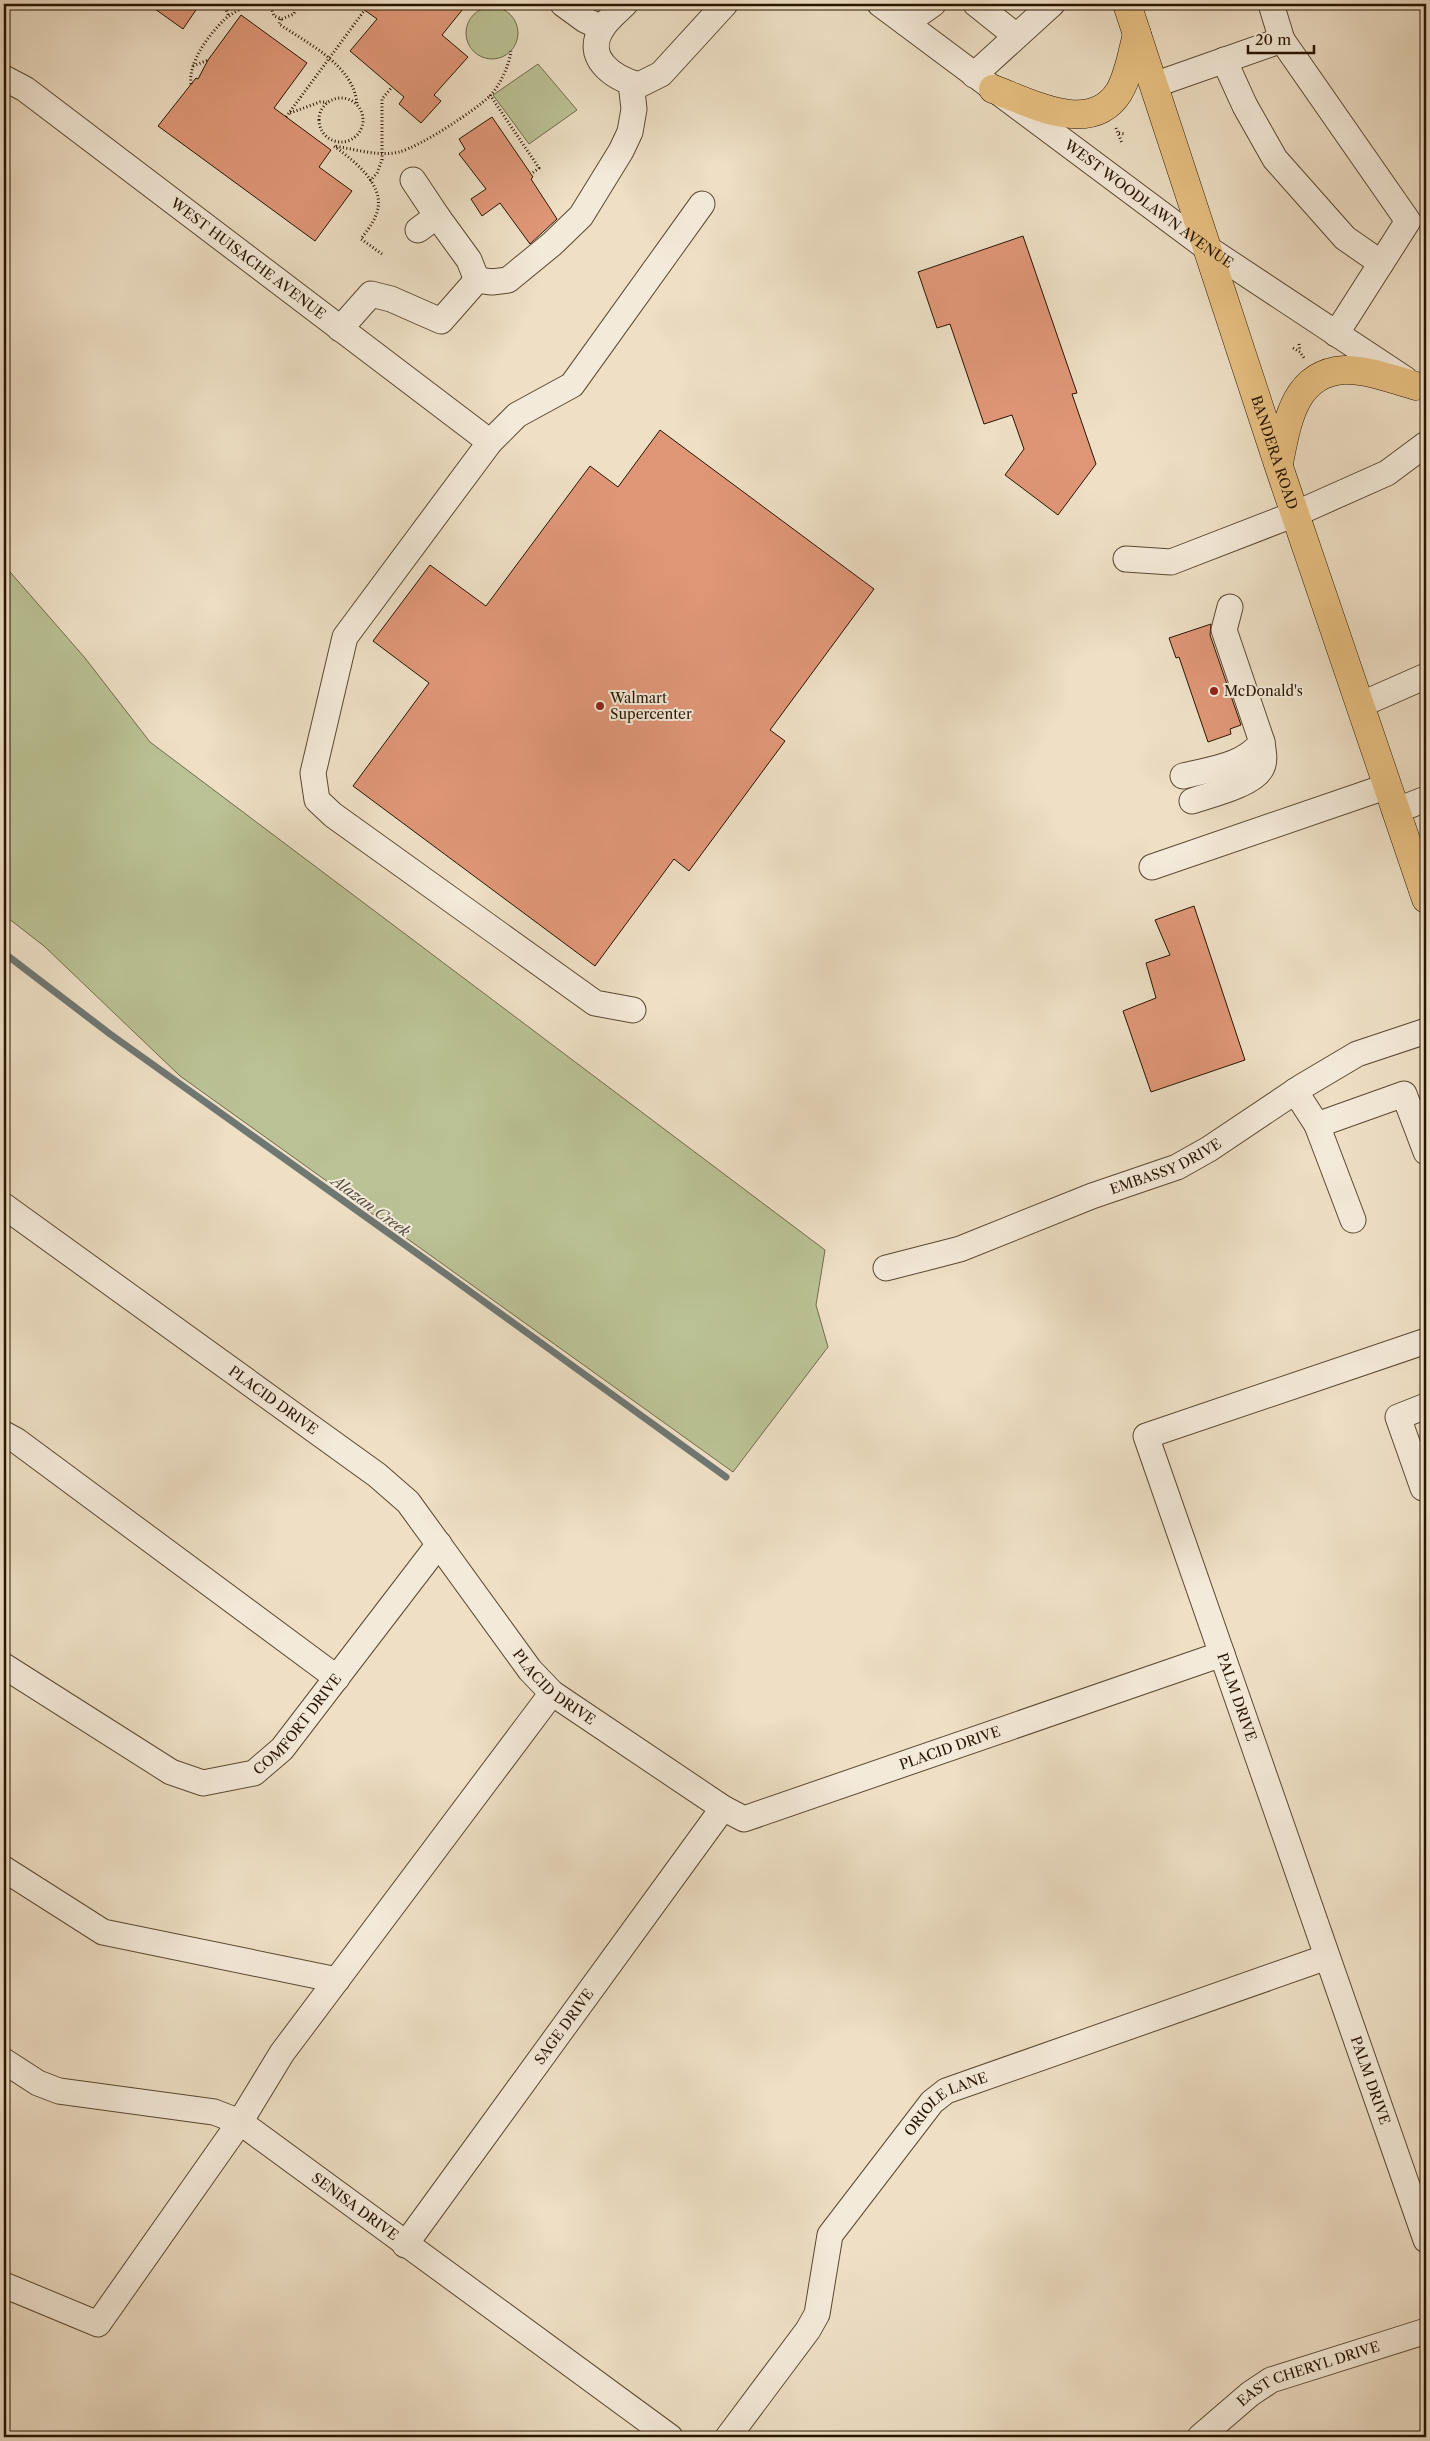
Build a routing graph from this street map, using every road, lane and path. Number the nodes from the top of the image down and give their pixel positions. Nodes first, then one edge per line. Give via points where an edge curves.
1 (224, 4) edge
2 (250, 4) edge
3 (270, 4) edge
4 (297, 4) edge
5 (562, 4) edge
6 (625, 4) edge
7 (725, 4) edge
8 (880, 4) edge
9 (933, 4) edge
10 (976, 4) edge
11 (1052, 4) edge
12 (1127, 4) edge
13 (1271, 4) edge
14 (364, 11) dead end
15 (229, 17) junction
16 (280, 19) junction
17 (906, 23) junction
18 (602, 28) junction
19 (1137, 34) junction
20 (1016, 36) junction
21 (1282, 40) junction
22 (511, 52) dead end
23 (330, 59) junction
24 (208, 60) dead end
25 (1224, 60) junction
26 (193, 66) junction
27 (4, 78) edge
28 (983, 82) junction
29 (631, 83) junction
30 (191, 84) dead end
31 (1154, 85) junction
32 (392, 87) dead end
33 (490, 95) junction
34 (327, 102) junction
35 (358, 106) junction
36 (1125, 134) dead end
37 (344, 142) junction
38 (1122, 144) dead end
39 (344, 147) junction
40 (382, 152) junction
41 (531, 174) dead end
42 (414, 180) dead end
43 (370, 181) junction
44 (702, 204) dead end
45 (1417, 222) edge
46 (1207, 248) junction
47 (382, 254) dead end
48 (1381, 263) junction
49 (477, 280) junction
50 (340, 329) junction
51 (1336, 334) junction
52 (1299, 344) dead end
53 (1293, 348) dead end
54 (1421, 390) edge
55 (490, 442) junction
56 (1426, 444) edge
57 (1278, 464) junction
58 (1295, 514) junction
59 (1126, 559) dead end
60 (1230, 607) dead end
61 (1426, 676) edge
62 (1360, 705) junction
63 (1262, 742) junction
64 (1183, 776) dead end
65 (1391, 799) junction
66 (1426, 799) edge
67 (1192, 801) dead end
68 (1152, 867) dead end
69 (1426, 899) edge
70 (633, 1010) dead end
71 (1426, 1031) edge
72 (1295, 1091) junction
73 (1317, 1125) junction
74 (1426, 1152) edge
75 (4, 1206) edge
76 (1352, 1220) dead end
77 (886, 1268) dead end
78 (1426, 1341) edge
79 (1426, 1406) edge
80 (4, 1434) edge
81 (1426, 1487) edge
82 (439, 1544) junction
83 (1222, 1654) junction
84 (4, 1666) edge
85 (336, 1678) junction
86 (552, 1693) junction
87 (723, 1808) junction
88 (4, 1869) edge
89 (1327, 1957) junction
90 (337, 1980) junction
91 (4, 2061) edge
92 (240, 2122) junction
93 (1426, 2240) edge
94 (406, 2245) junction
95 (4, 2285) edge
96 (1426, 2331) edge
97 (670, 2437) edge
98 (728, 2437) edge
99 (1200, 2437) edge

1 - 15 path
2 - 15 path
3 - 16 path via 272,12
4 - 16 path via 291,17
5 - 18 street
6 - 18 street
7 - 29 street via 661,74 639,85
8 - 17 street, WEST WOODLAWN AVENUE
9 - 17 street
10 - 20 street
11 - 20 street
12 - 19 main road, BANDERA ROAD
13 - 21 street
14 - 23 path
15 - 26 path via 212,35
16 - 23 path via 279,24
17 - 28 street, WEST WOODLAWN AVENUE
18 - 29 street via 597,52 602,65 613,75
19 - 28 main road via 1118,94 1095,113 1078,116 1054,111
19 - 31 main road, BANDERA ROAD
20 - 28 street
21 - 25 street
21 - 45 street
22 - 33 path
23 - 34 path via 286,117 293,111
23 - 35 path via 347,78
24 - 26 path
25 - 31 street
25 - 48 street via 1274,159 1345,238
26 - 30 path
27 - 50 street, WEST HUISACHE AVENUE via 25,89
28 - 46 street, WEST WOODLAWN AVENUE
29 - 49 street via 634,109 630,132 581,216 508,280
31 - 46 main road, BANDERA ROAD
32 - 40 path via 382,99
33 - 40 path via 428,140 398,152
33 - 41 path via 539,168
34 - 35 path via 349,99
34 - 37 path via 319,115 320,130 331,140
35 - 37 path via 362,115 361,129 352,140
36 - 38 path via 1119,133
37 - 39 path
39 - 40 path via 362,152
39 - 43 path via 334,146
40 - 43 path via 377,173
42 - 49 street via 428,223 469,260
43 - 47 path via 378,200 377,211 361,239
44 - 55 street via 572,385 517,415
45 - 48 street
46 - 51 street, WEST WOODLAWN AVENUE
46 - 57 main road, BANDERA ROAD
48 - 51 street
49 - 50 street via 441,322 391,299 372,294
50 - 55 street, WEST HUISACHE AVENUE
51 - 54 street, WEST WOODLAWN AVENUE
52 - 53 path via 1300,352
54 - 57 main road via 1345,370 1324,373 1307,384 1295,403
55 - 70 street via 346,637 313,773 317,800 333,815 595,1003
56 - 58 street via 1387,473
57 - 58 main road, BANDERA ROAD
58 - 59 street via 1171,562
58 - 62 main road, BANDERA ROAD
60 - 63 street via 1224,630
61 - 62 street
62 - 65 main road, BANDERA ROAD
63 - 64 street via 1254,753 1242,760
63 - 67 street via 1262,768 1253,779
65 - 66 street
65 - 68 street
65 - 69 main road, BANDERA ROAD
71 - 72 street, EMBASSY DRIVE via 1357,1054
72 - 73 street
72 - 77 street, EMBASSY DRIVE via 1217,1144 1176,1167 1092,1196 960,1249
73 - 74 street via 1404,1094
73 - 76 street
75 - 82 street, PLACID DRIVE via 376,1475 408,1502
78 - 83 street, PALM DRIVE via 1146,1436
79 - 81 street via 1398,1417 1423,1488
80 - 85 street
82 - 85 street, COMFORT DRIVE
82 - 86 street, PLACID DRIVE via 530,1670
83 - 87 street, PLACID DRIVE via 753,1818 744,1819
83 - 89 street, PALM DRIVE
84 - 85 street, COMFORT DRIVE via 171,1772 204,1783 254,1773 282,1749
86 - 87 street, PLACID DRIVE
86 - 90 street
87 - 94 street, SAGE DRIVE
88 - 90 street via 104,1932
89 - 93 street, PALM DRIVE
89 - 98 street, ORIOLE LANE via 946,2091 932,2102 830,2235 818,2314
90 - 92 street via 282,2053
91 - 92 street, SENISA DRIVE via 58,2091 214,2112
92 - 94 street, SENISA DRIVE
92 - 95 street via 98,2324
94 - 97 street, SENISA DRIVE
96 - 99 street, EAST CHERYL DRIVE via 1271,2380

